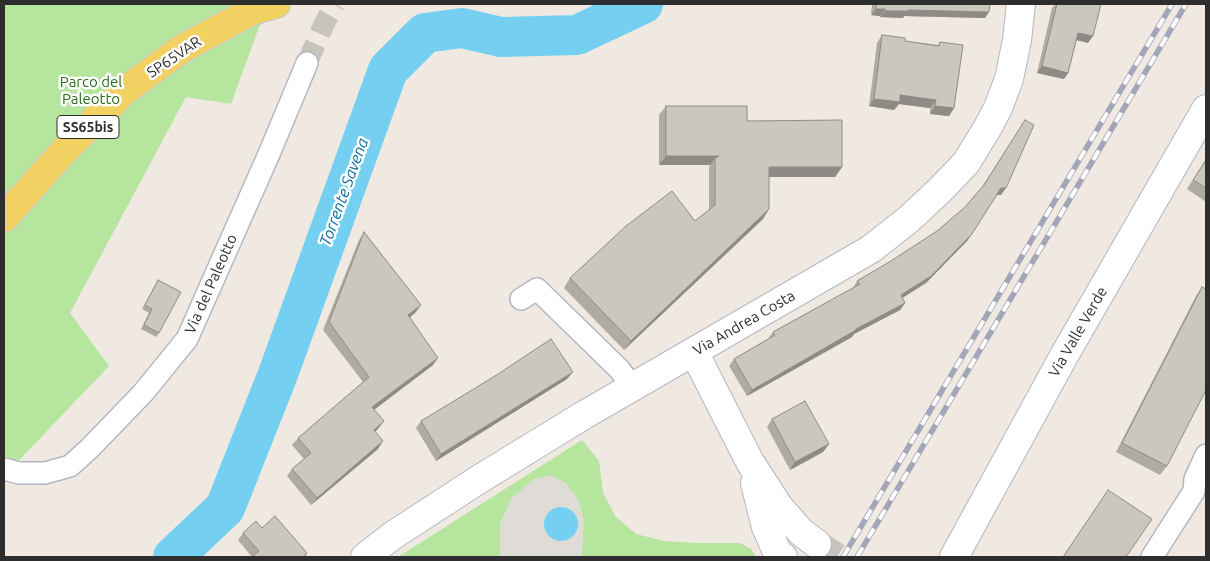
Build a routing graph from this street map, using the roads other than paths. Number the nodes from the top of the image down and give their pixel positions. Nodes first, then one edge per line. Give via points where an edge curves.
1 (276, 4) edge
2 (1021, 4) edge
3 (307, 63) tunnel mouth
4 (1206, 109) edge
5 (4, 218) edge
6 (522, 299) dead end
7 (694, 352) junction
8 (632, 387) junction
9 (1206, 454) edge
10 (750, 462) junction
11 (4, 469) edge
12 (1200, 500) edge
13 (817, 544) tunnel mouth
14 (365, 557) edge
15 (782, 557) edge
16 (954, 557) edge
17 (1152, 557) edge

1 - 5 main road, SP65VAR / SS65bis via 254,10 183,48 124,91
2 - 7 main road, Via Andrea Costa via 1009,79 998,108 966,163 909,219 872,249
3 - 11 street, Via del Paleotto via 187,340 143,393 70,466 45,473 19,473
4 - 16 main road, Via Valle Verde via 1064,354
6 - 8 street via 536,289 620,370
7 - 8 main road, Via Andrea Costa
7 - 10 main road
8 - 14 main road, Via Andrea Costa via 446,500
9 - 12 street via 1196,479
10 - 13 main road via 779,507 801,532
10 - 15 main road via 766,527
12 - 17 street

